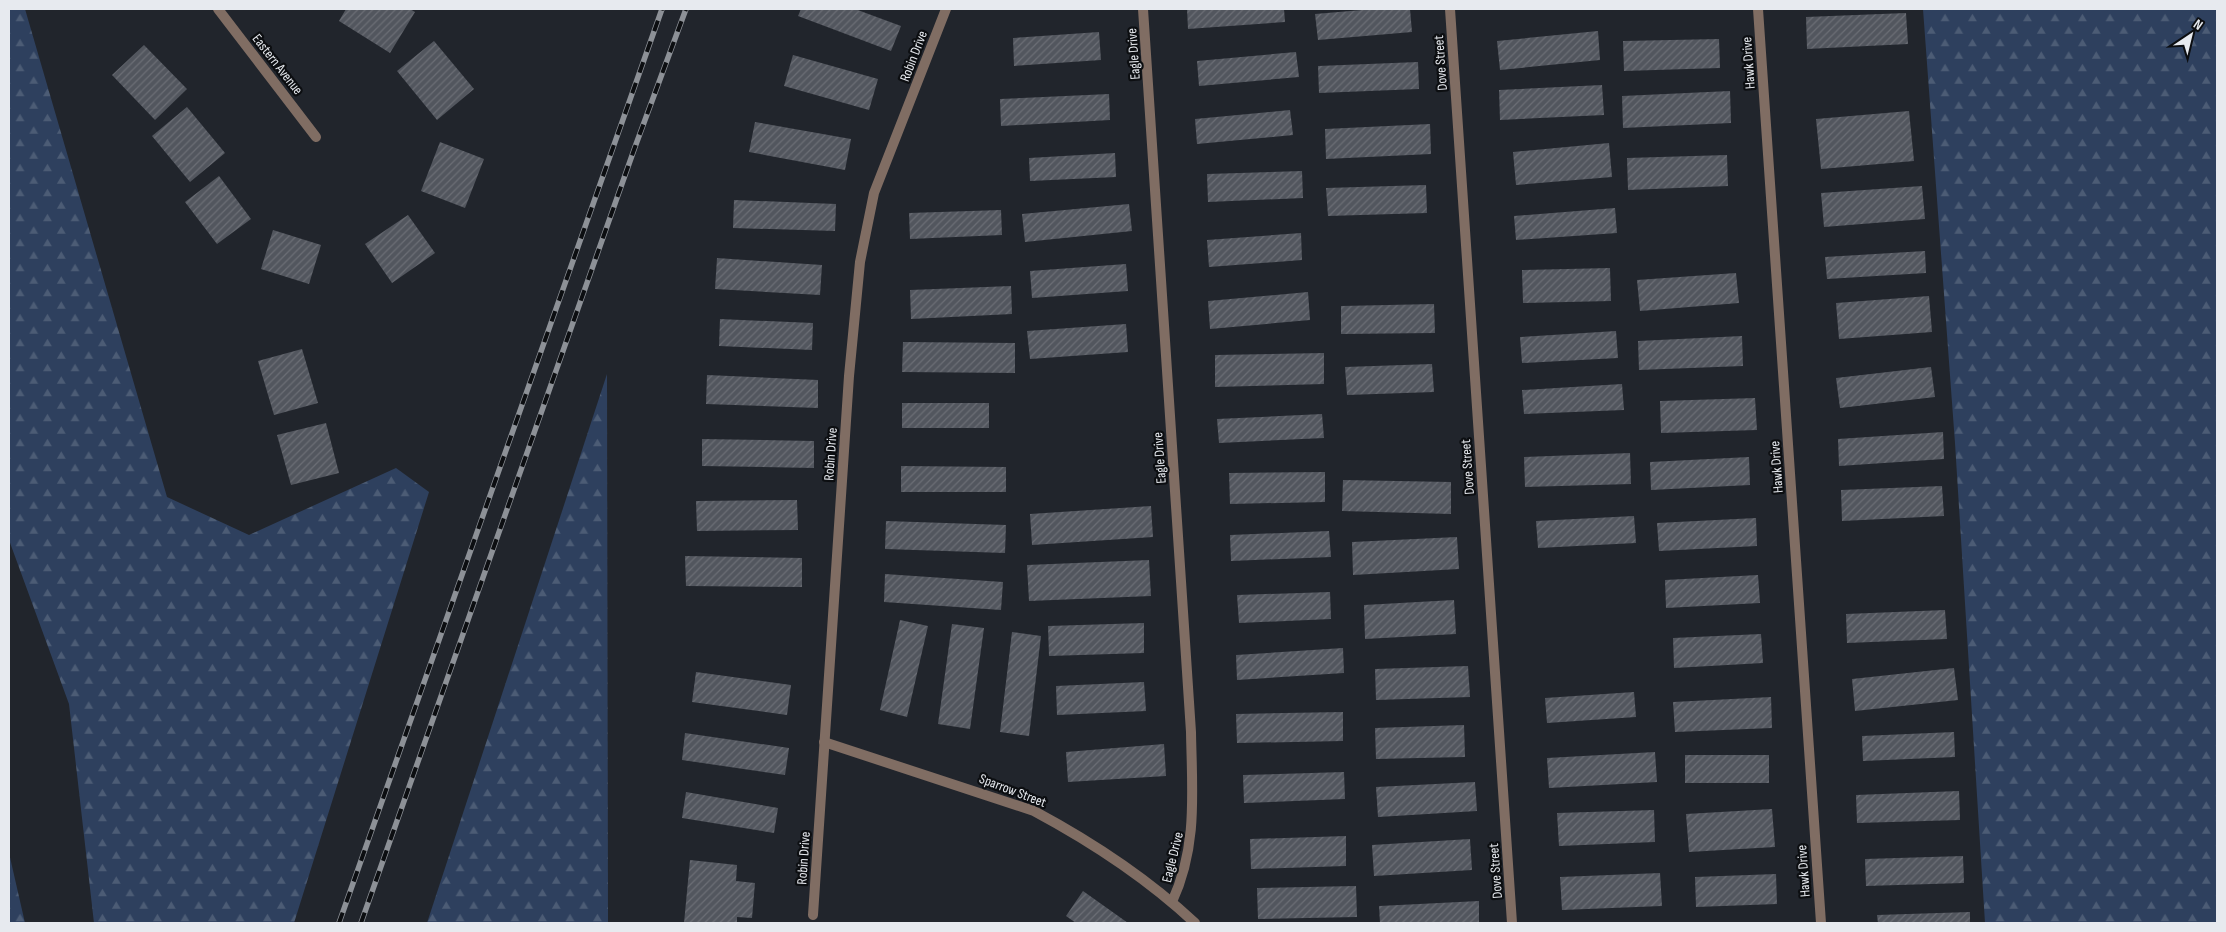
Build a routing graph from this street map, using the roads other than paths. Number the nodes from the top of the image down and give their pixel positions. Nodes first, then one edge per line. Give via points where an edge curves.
1 (218, 9) edge
2 (946, 9) edge
3 (1143, 9) edge
4 (1450, 9) edge
5 (1758, 9) edge
6 (316, 137) dead end
7 (824, 742) junction
8 (1172, 902) junction
9 (813, 915) dead end
10 (1195, 923) edge
11 (1512, 923) edge
12 (1821, 923) edge

1 - 6 street, Eastern Avenue
2 - 7 street, Robin Drive via 874,193 860,262
3 - 8 street, Eagle Drive via 1191,732 1193,828 1182,881
4 - 11 street, Dove Street
5 - 12 street, Hawk Drive
7 - 8 street, Sparrow Street via 1034,811 1066,828
7 - 9 street, Robin Drive
8 - 10 street, Sparrow Street

